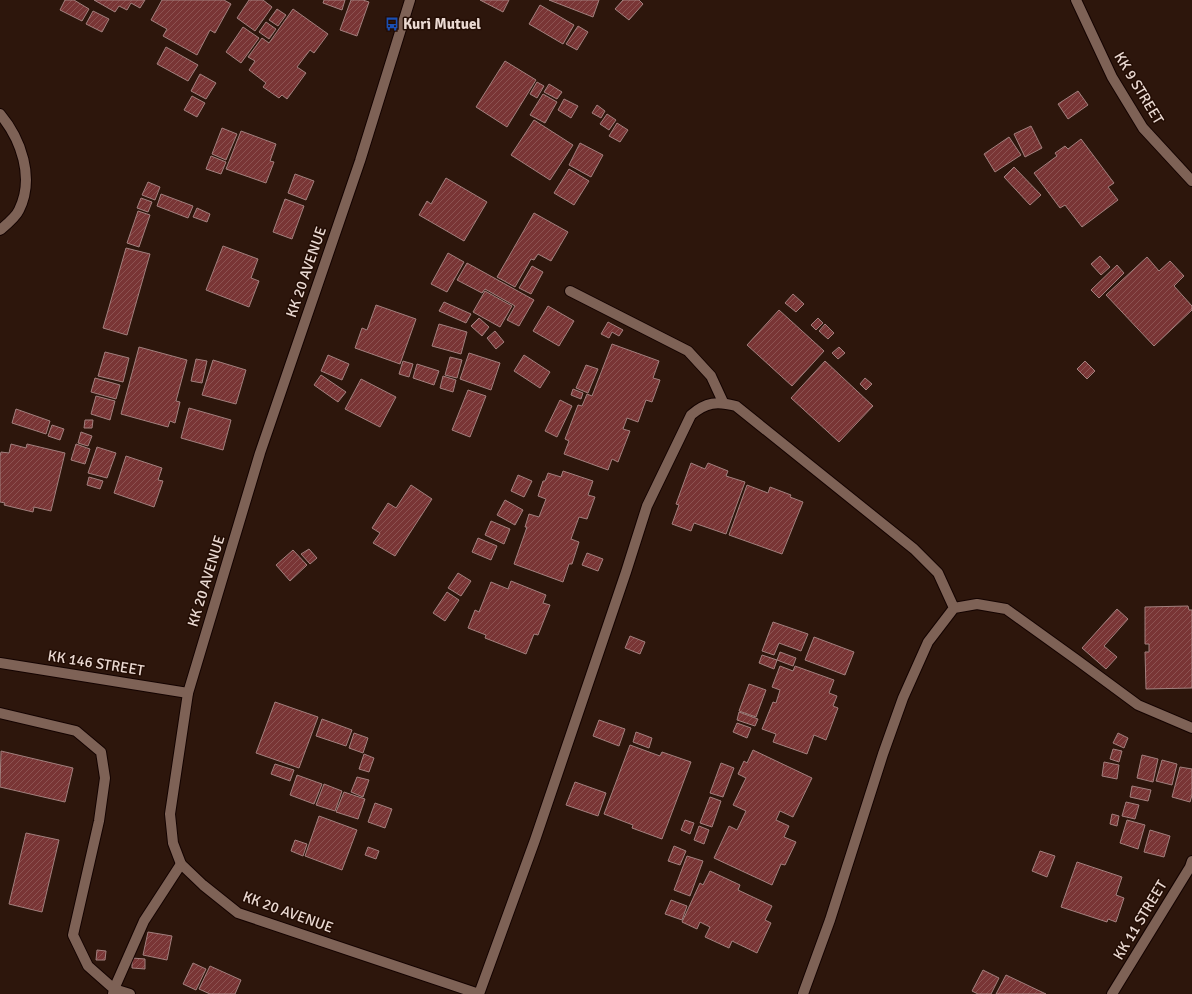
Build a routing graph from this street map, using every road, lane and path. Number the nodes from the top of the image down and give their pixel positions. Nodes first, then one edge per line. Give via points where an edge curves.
1 (410, 0) edge
2 (1076, 0) edge
3 (0, 114) edge
4 (1192, 181) edge
5 (0, 230) edge
6 (570, 291) dead end
7 (723, 402) junction
8 (954, 608) junction
9 (0, 663) edge
10 (188, 693) junction
11 (0, 713) edge
12 (1192, 728) edge
13 (1192, 861) edge
14 (182, 864) junction
15 (113, 992) edge
16 (130, 994) edge
17 (479, 994) edge
18 (803, 994) edge
19 (1112, 994) edge

1 - 10 street, KK 20 AVENUE via 360,161 260,453
2 - 4 street, KK 9 STREET via 1112,77 1143,128
3 - 5 street via 10,126 22,154 26,186 19,211
6 - 7 street via 688,351 711,376
7 - 8 street via 736,406 914,548 938,573
7 - 17 street via 699,408 691,415 647,506 540,825
8 - 12 street via 977,604 1006,609 1138,706
8 - 18 street via 928,642 903,698
9 - 10 street, KK 146 STREET
10 - 14 street, KK 20 AVENUE via 170,814 174,843
11 - 15 street via 76,731 101,752 105,778 102,799 73,936 88,966
13 - 19 street, KK 11 STREET
14 - 15 street via 144,921
14 - 17 street, KK 20 AVENUE via 238,913
15 - 16 street

